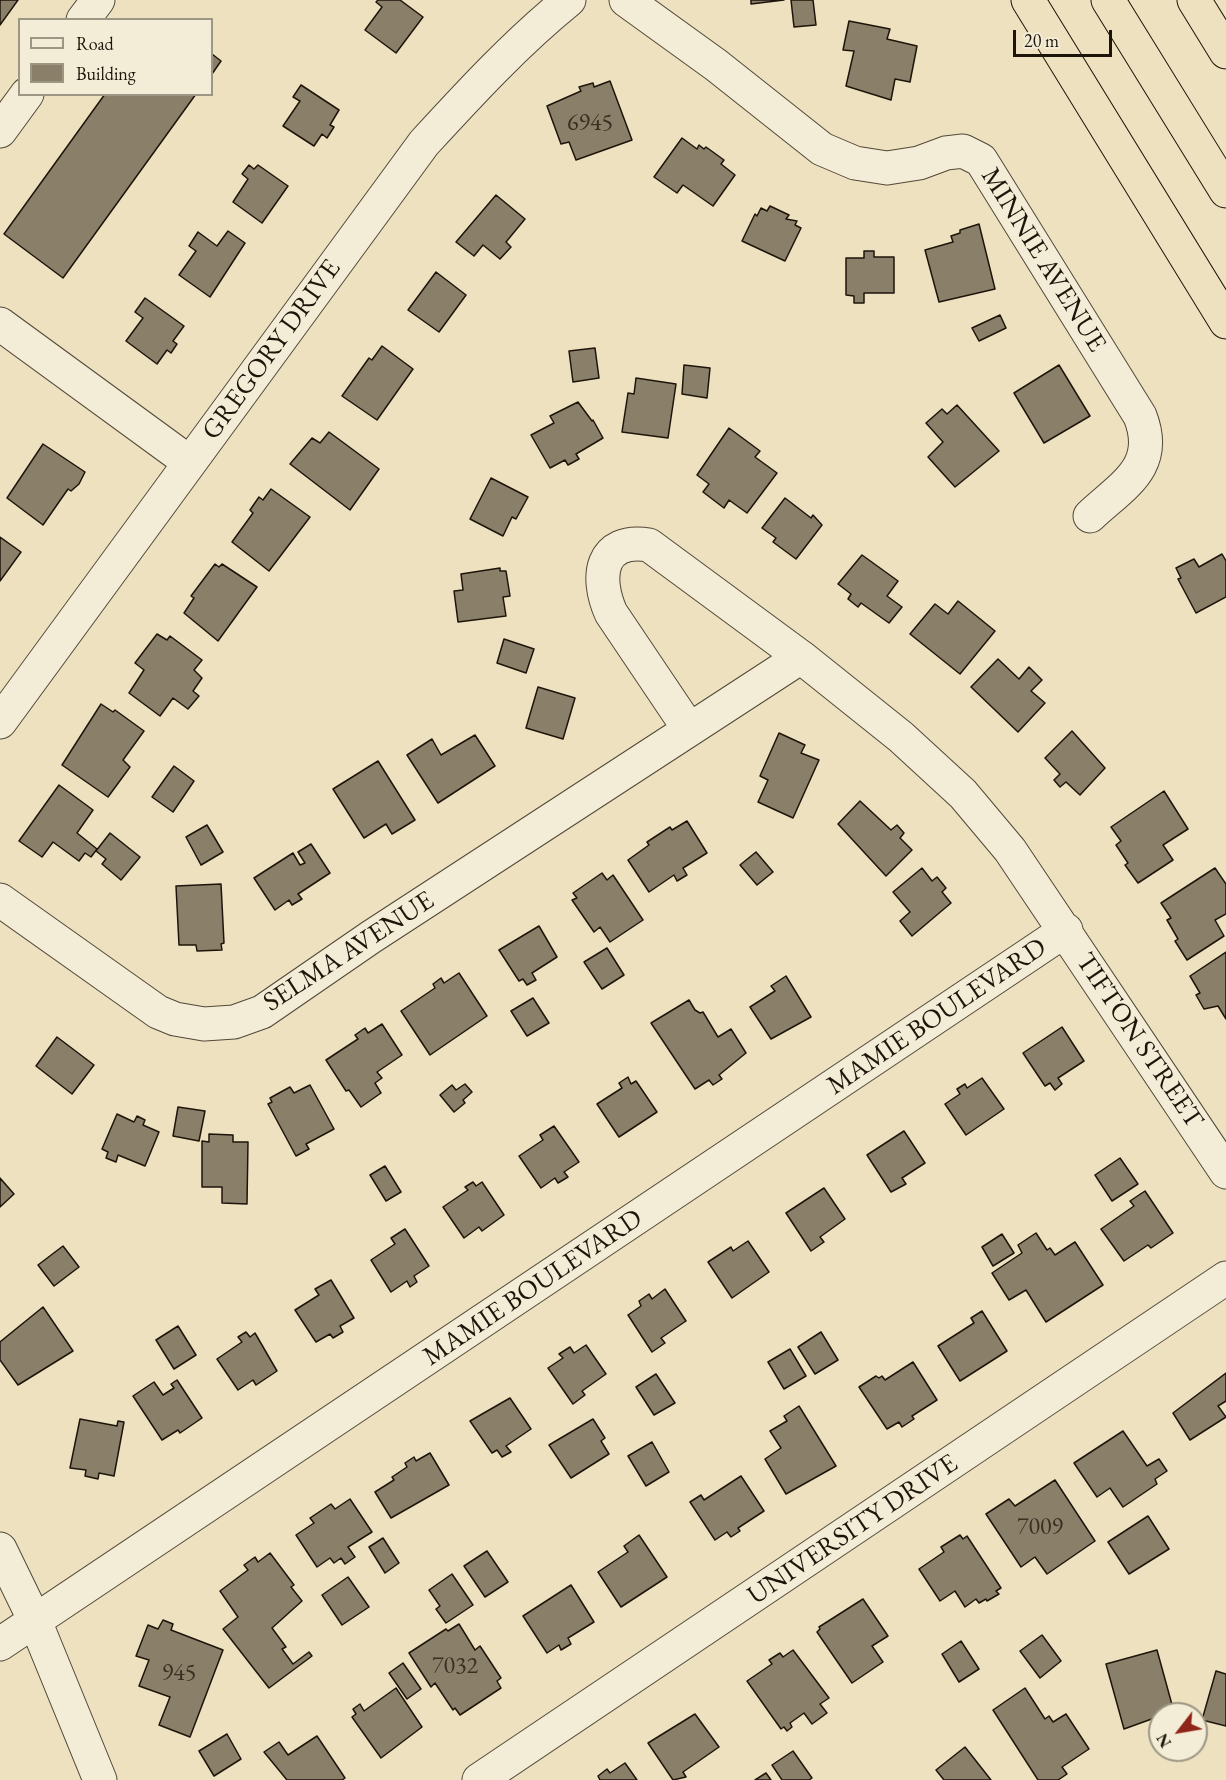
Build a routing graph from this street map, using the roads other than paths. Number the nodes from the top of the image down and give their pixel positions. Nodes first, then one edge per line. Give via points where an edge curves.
1 (98, 0) edge
2 (569, 0) edge
3 (626, 0) edge
4 (1028, 0) edge
5 (1108, 0) edge
6 (1194, 0) edge
7 (84, 18) edge
8 (1226, 52) edge
9 (26, 96) edge
10 (0, 131) edge
11 (1226, 191) edge
12 (1226, 322) edge
13 (0, 324) edge
14 (189, 462) junction
15 (1090, 516) dead end
16 (801, 657) junction
17 (0, 722) edge
18 (689, 729) junction
19 (0, 900) edge
20 (1066, 930) junction
21 (1226, 1172) edge
22 (1226, 1278) edge
23 (0, 1549) edge
24 (35, 1621) junction
25 (0, 1644) edge
26 (493, 1776) edge
27 (100, 1780) edge

1 - 7 street
2 - 14 street, GREGORY DRIVE via 477,85 424,143
3 - 15 street, MINNIE AVENUE via 822,149 855,163 887,168 919,164 963,151 981,160 1140,416 1147,434 1146,454 1137,471
4 - 12 highway
5 - 11 highway
6 - 8 highway
9 - 10 street
13 - 14 street
14 - 17 street, GREGORY DRIVE
16 - 18 street
16 - 18 street, TIFTON STREET via 649,545 633,543 618,547 607,558 601,577 602,594 610,613
16 - 20 street, TIFTON STREET via 901,737 963,794 1010,850
18 - 19 street, SELMA AVENUE via 262,1012 234,1022 204,1024 158,1012
20 - 21 street, TIFTON STREET
20 - 24 street, MAMIE BOULEVARD
22 - 26 street, UNIVERSITY DRIVE
23 - 24 street
24 - 25 street, MAMIE BOULEVARD
24 - 27 street

